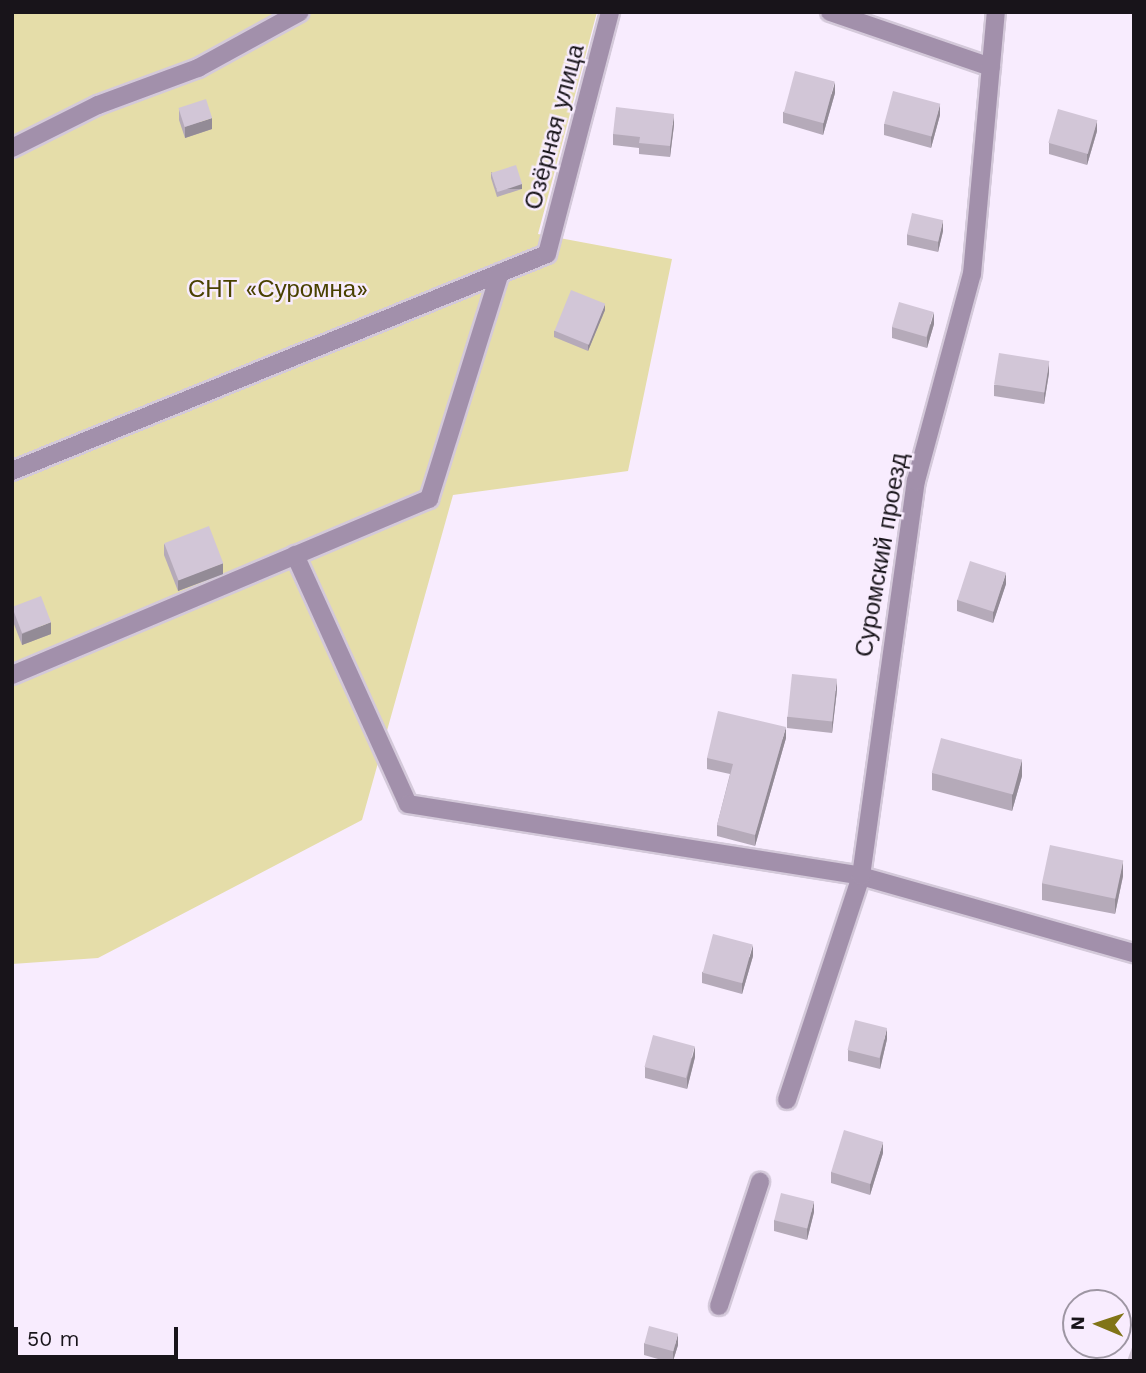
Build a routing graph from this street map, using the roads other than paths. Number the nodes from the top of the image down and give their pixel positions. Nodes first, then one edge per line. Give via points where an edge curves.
1 (300, 12) edge
2 (610, 12) edge
3 (830, 12) edge
4 (996, 12) edge
5 (991, 67) junction
6 (12, 148) edge
7 (500, 273) junction
8 (12, 471) edge
9 (295, 555) junction
10 (12, 675) edge
11 (861, 876) junction
12 (1134, 953) edge
13 (787, 1100) dead end
14 (760, 1182) dead end
15 (719, 1306) dead end

1 - 6 street via 198,68 98,105
2 - 7 street, Озёрная улица via 547,254
3 - 5 street
4 - 5 street, Суромский проезд
5 - 11 street, Суромский проезд via 972,274 916,481
7 - 8 street
7 - 9 street via 429,499
9 - 10 street
9 - 11 street via 408,804
11 - 12 street
11 - 13 street, Суромский проезд
14 - 15 street

